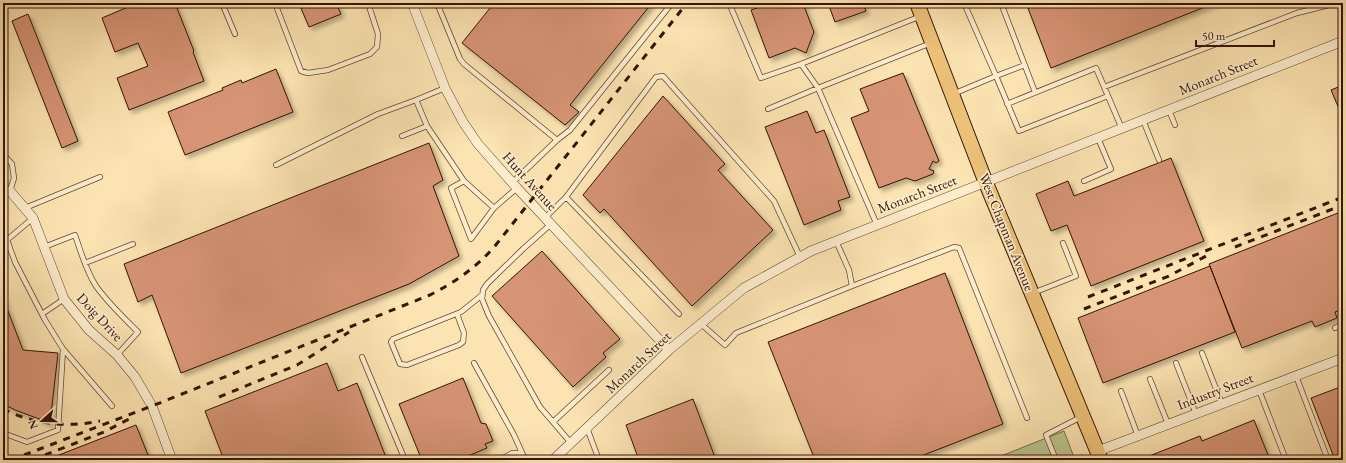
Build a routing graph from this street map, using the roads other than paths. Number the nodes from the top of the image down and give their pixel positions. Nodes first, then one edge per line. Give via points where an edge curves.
1 (222, 3) edge
2 (275, 3) edge
3 (368, 3) edge
4 (412, 3) edge
5 (437, 3) edge
6 (672, 3) edge
7 (729, 3) edge
8 (964, 3) edge
9 (1001, 3) edge
10 (1337, 3) edge
11 (920, 9) edge
12 (235, 34) dead end
13 (1343, 41) edge
14 (933, 43) junction
15 (801, 64) junction
16 (1025, 65) junction
17 (996, 76) junction
18 (1104, 87) junction
19 (445, 88) junction
20 (818, 88) junction
21 (1035, 92) junction
22 (952, 94) junction
23 (1108, 96) junction
24 (416, 100) junction
25 (1007, 104) junction
26 (768, 109) dead end
27 (1169, 110) junction
28 (1143, 120) junction
29 (1175, 125) dead end
30 (427, 126) junction
31 (1122, 129) junction
32 (402, 136) dead end
33 (1098, 138) junction
34 (557, 140) junction
35 (3, 154) edge
36 (1159, 160) dead end
37 (276, 165) dead end
38 (100, 177) dead end
39 (464, 181) junction
40 (1084, 181) dead end
41 (986, 182) junction
42 (514, 186) junction
43 (10, 191) joint
44 (566, 197) junction
45 (25, 208) junction
46 (494, 208) junction
47 (33, 218) junction
48 (548, 221) junction
49 (877, 225) junction
50 (3, 229) edge
51 (7, 240) junction
52 (836, 241) junction
53 (1063, 243) dead end
54 (133, 244) dead end
55 (44, 247) junction
56 (800, 257) junction
57 (85, 263) junction
58 (852, 286) junction
59 (1032, 293) junction
60 (482, 295) junction
61 (64, 299) junction
62 (42, 314) junction
63 (456, 314) junction
64 (679, 314) dead end
65 (701, 324) junction
66 (1343, 324) edge
67 (1335, 328) dead end
68 (63, 349) junction
69 (669, 350) junction
70 (1202, 353) dead end
71 (117, 355) junction
72 (362, 357) dead end
73 (1343, 358) edge
74 (1176, 363) dead end
75 (474, 364) dead end
76 (609, 370) dead end
77 (1296, 376) junction
78 (1150, 379) dead end
79 (1259, 390) junction
80 (1120, 392) dead end
81 (1222, 404) junction
82 (112, 406) dead end
83 (1196, 414) junction
84 (1083, 416) junction
85 (1027, 418) dead end
86 (553, 422) junction
87 (1168, 424) junction
88 (587, 428) junction
89 (3, 433) edge
90 (1138, 436) junction
91 (571, 443) junction
92 (523, 455) junction
93 (1099, 456) edge
94 (172, 460) edge
95 (405, 460) edge
96 (500, 460) edge
97 (528, 460) edge
98 (554, 460) edge
99 (598, 460) edge
100 (1056, 460) edge
101 (1286, 460) edge
102 (1328, 460) edge

1 - 12 lane
2 - 3 lane via 301,71 308,73 328,70 370,54 377,47 378,34
4 - 19 street, Hunt Avenue
5 - 34 lane via 464,64
6 - 34 lane via 570,130
7 - 15 lane via 761,78
8 - 17 lane
9 - 16 lane
10 - 18 lane via 1297,13
11 - 14 main road, West Chapman Avenue
11 - 15 lane
13 - 27 street, Monarch Street
14 - 20 lane
14 - 22 main road, West Chapman Avenue
15 - 20 lane
16 - 17 lane
16 - 21 lane
17 - 22 lane
17 - 25 lane
18 - 21 lane via 1096,68
18 - 23 lane
19 - 24 lane
19 - 42 street, Hunt Avenue via 478,144
20 - 26 lane
20 - 49 lane
21 - 25 lane
22 - 41 main road, West Chapman Avenue
23 - 25 lane via 1019,131
23 - 31 lane
24 - 30 lane
24 - 37 lane via 378,114
27 - 28 street, Monarch Street
27 - 29 lane
28 - 31 street, Monarch Street
28 - 36 lane
30 - 32 lane
30 - 39 lane
31 - 33 street, Monarch Street
33 - 40 lane via 1111,169
33 - 41 street, Monarch Street
34 - 42 lane
35 - 43 lane via 12,164 14,178
38 - 45 lane
39 - 46 lane
39 - 46 lane via 451,188 470,239
41 - 49 street, Monarch Street
41 - 59 main road, West Chapman Avenue
42 - 46 lane
42 - 48 street, Hunt Avenue
43 - 45 street, Doig Drive
44 - 48 lane
44 - 56 lane via 656,77 663,76 774,201
44 - 64 lane
45 - 47 street, Doig Drive
47 - 51 lane
47 - 55 street, Doig Drive
48 - 60 lane via 487,284
48 - 69 street, Hunt Avenue
49 - 52 street, Monarch Street
50 - 51 lane
51 - 62 lane via 15,262
52 - 56 street, Monarch Street
52 - 58 lane via 849,270
53 - 59 lane via 1076,276
54 - 57 lane
55 - 57 lane via 75,235
55 - 61 street, Doig Drive
56 - 65 street, Monarch Street via 744,288
57 - 71 lane via 96,285 138,332
58 - 65 lane via 736,333 725,345
58 - 85 lane via 954,247 959,248
59 - 84 main road, West Chapman Avenue
60 - 63 lane
60 - 86 lane via 490,316 540,407
61 - 62 lane
61 - 71 street, Doig Drive via 89,330
62 - 68 lane
63 - 63 lane via 393,339 392,346 400,364 407,365 459,346 463,342 464,333
65 - 69 street, Monarch Street
66 - 67 lane
68 - 82 lane
68 - 89 lane via 58,430 27,442
69 - 88 street, Monarch Street
70 - 81 lane
71 - 94 street, Doig Drive via 135,377 152,406
72 - 95 lane
73 - 77 street, Industry Street
74 - 83 lane
75 - 92 lane
76 - 86 lane
77 - 79 street, Industry Street
77 - 102 lane
78 - 87 lane
79 - 81 street, Industry Street
79 - 101 lane
80 - 90 lane
81 - 83 street, Industry Street
83 - 87 street, Industry Street
84 - 93 main road, West Chapman Avenue
84 - 100 lane via 1046,435
86 - 91 lane
87 - 90 street, Industry Street
88 - 91 street, Monarch Street
88 - 99 lane
90 - 93 street, Industry Street
91 - 98 street, Monarch Street
92 - 96 lane via 512,453
92 - 97 lane

